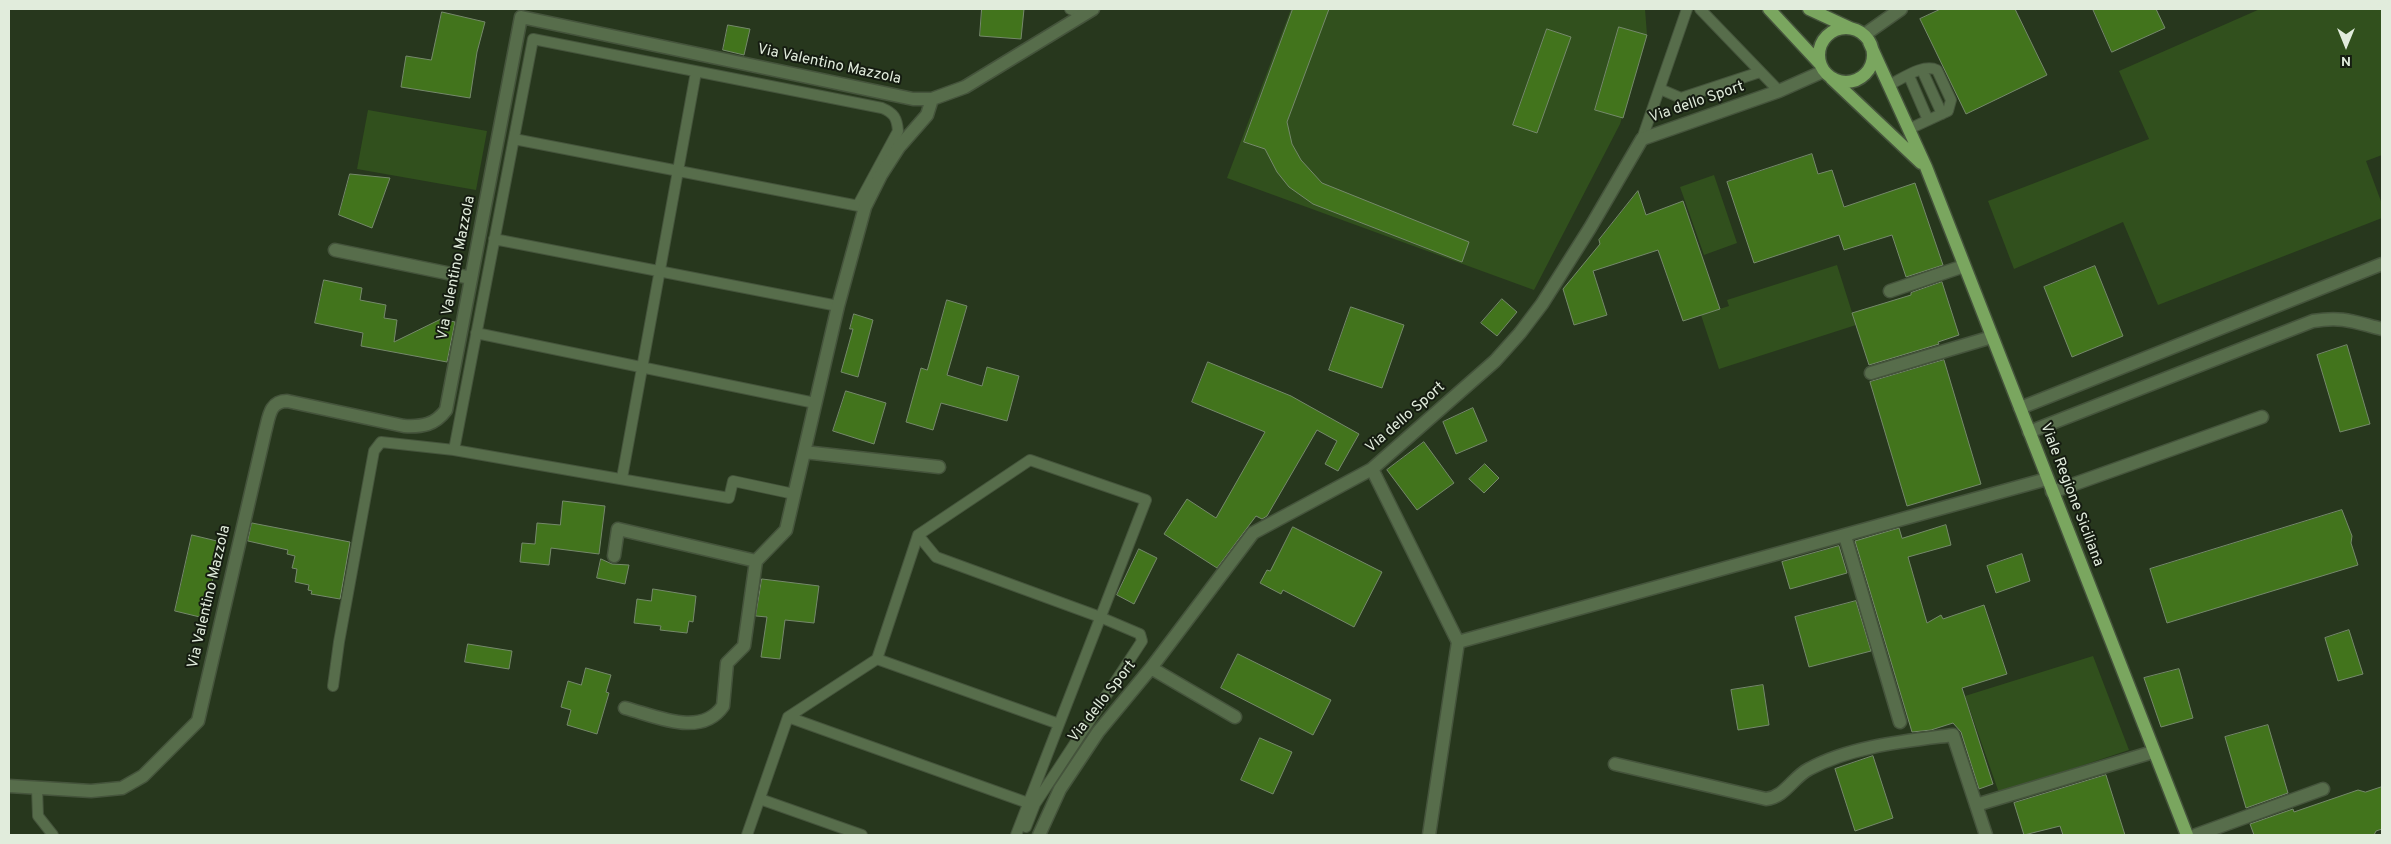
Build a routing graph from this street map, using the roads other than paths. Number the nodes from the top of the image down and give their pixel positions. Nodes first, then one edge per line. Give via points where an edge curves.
1 (1070, 9) edge
2 (1687, 9) edge
3 (1700, 9) edge
4 (1769, 9) edge
5 (1809, 9) edge
6 (1901, 9) edge
7 (1088, 11) edge
8 (1863, 36) junction
9 (1824, 70) junction
10 (696, 72) junction
11 (1760, 72) junction
12 (1909, 76) junction
13 (1889, 86) junction
14 (1660, 89) junction
15 (1779, 92) junction
16 (932, 99) junction
17 (1928, 120) junction
18 (1909, 129) junction
19 (514, 139) junction
20 (1642, 139) junction
21 (1926, 167) junction
22 (678, 170) junction
23 (861, 206) junction
24 (494, 239) junction
25 (335, 250) dead end
26 (2382, 264) edge
27 (1964, 266) junction
28 (659, 270) junction
29 (471, 278) junction
30 (1890, 291) dead end
31 (838, 306) junction
32 (2382, 329) edge
33 (476, 333) junction
34 (1992, 337) junction
35 (642, 367) junction
36 (1871, 373) dead end
37 (815, 403) junction
38 (2020, 408) junction
39 (2262, 417) dead end
40 (2029, 432) junction
41 (454, 450) junction
42 (804, 452) junction
43 (939, 468) dead end
44 (1372, 469) junction
45 (622, 478) junction
46 (2047, 479) junction
47 (2052, 492) junction
48 (794, 494) junction
49 (918, 535) junction
50 (1845, 536) junction
51 (614, 556) dead end
52 (756, 561) junction
53 (1100, 617) junction
54 (1458, 642) junction
55 (877, 659) junction
56 (1152, 668) junction
57 (334, 686) dead end
58 (625, 708) dead end
59 (1235, 717) dead end
60 (788, 718) junction
61 (1900, 722) dead end
62 (1059, 724) junction
63 (2153, 752) junction
64 (1615, 764) dead end
65 (9, 786) edge
66 (37, 788) junction
67 (2323, 789) dead end
68 (760, 799) junction
69 (1028, 802) junction
70 (1976, 805) junction
71 (53, 835) edge
72 (747, 835) edge
73 (862, 835) edge
74 (1016, 835) edge
75 (1022, 835) edge
76 (1039, 835) edge
77 (1429, 835) edge
78 (1986, 835) edge
79 (2187, 835) edge
80 (2196, 835) edge

1 - 7 lane
2 - 14 lane
3 - 11 lane
4 - 9 main road
5 - 8 main road
6 - 8 street
7 - 16 street, Via Valentino Mazzola via 965,87
8 - 9 main road via 1841,29 1827,36 1819,50
8 - 9 main road via 1872,58 1865,74 1858,79 1841,82
8 - 13 main road, Viale Regione Siciliana
9 - 15 street, Via dello Sport
9 - 21 main road
10 - 19 lane via 533,39
10 - 22 lane
10 - 23 lane via 882,108 892,113 898,131
11 - 14 lane via 1681,98
11 - 15 lane
12 - 13 lane
12 - 17 lane
12 - 17 lane via 1922,70 1937,70 1951,100 1948,111
13 - 18 main road, Viale Regione Siciliana
14 - 20 lane
15 - 20 street, Via dello Sport
16 - 23 street via 927,114 899,147
16 - 29 street, Via Valentino Mazzola via 913,99 521,17
17 - 18 lane
18 - 21 main road, Viale Regione Siciliana
19 - 22 lane
19 - 24 lane
20 - 44 street, Via dello Sport via 1590,228 1520,333 1495,361
21 - 27 main road, Viale Regione Siciliana
22 - 23 lane
22 - 28 lane
23 - 31 street
24 - 28 lane
24 - 33 lane
25 - 29 street
26 - 38 street
27 - 30 street
27 - 34 main road, Viale Regione Siciliana
28 - 31 lane
28 - 35 lane
29 - 66 street, Via Valentino Mazzola via 446,410 440,418 421,427 404,426 287,401 278,402 271,408 198,721 143,776 122,788 91,791
31 - 37 street
32 - 40 street via 2351,319 2313,321
33 - 35 lane
33 - 41 lane
34 - 36 street
34 - 38 main road, Viale Regione Siciliana
35 - 37 lane
35 - 45 lane
37 - 42 street
38 - 40 main road, Viale Regione Siciliana
39 - 47 street
40 - 46 main road, Viale Regione Siciliana
41 - 45 lane
41 - 57 lane via 386,442 374,448
42 - 43 street
42 - 48 street
44 - 54 street
44 - 56 street, Via dello Sport via 1252,533
45 - 48 lane via 730,498 733,481
46 - 47 main road, Viale Regione Siciliana
46 - 50 street
47 - 63 main road, Viale Regione Siciliana
48 - 52 street via 786,530
49 - 53 lane via 936,557
49 - 53 lane via 1030,460 1146,500
49 - 55 lane
50 - 54 street
50 - 61 street
51 - 52 street via 618,529
52 - 58 street via 744,646 727,663 723,706 718,713 710,719 690,724
53 - 62 lane
53 - 75 lane via 1140,634 1142,641 1040,797
54 - 77 street
55 - 60 lane
55 - 62 lane
56 - 59 street
56 - 76 street, Via dello Sport via 1098,732 1060,789
60 - 68 lane
60 - 69 lane
62 - 69 lane
63 - 70 street
63 - 79 main road, Viale Regione Siciliana
64 - 70 street via 1766,799 1778,796 1808,769 1823,763 1876,745 1953,735
65 - 66 street, Via Valentino Mazzola
66 - 71 lane via 38,816
67 - 80 street
68 - 72 lane
68 - 73 lane
69 - 74 lane
70 - 78 street

